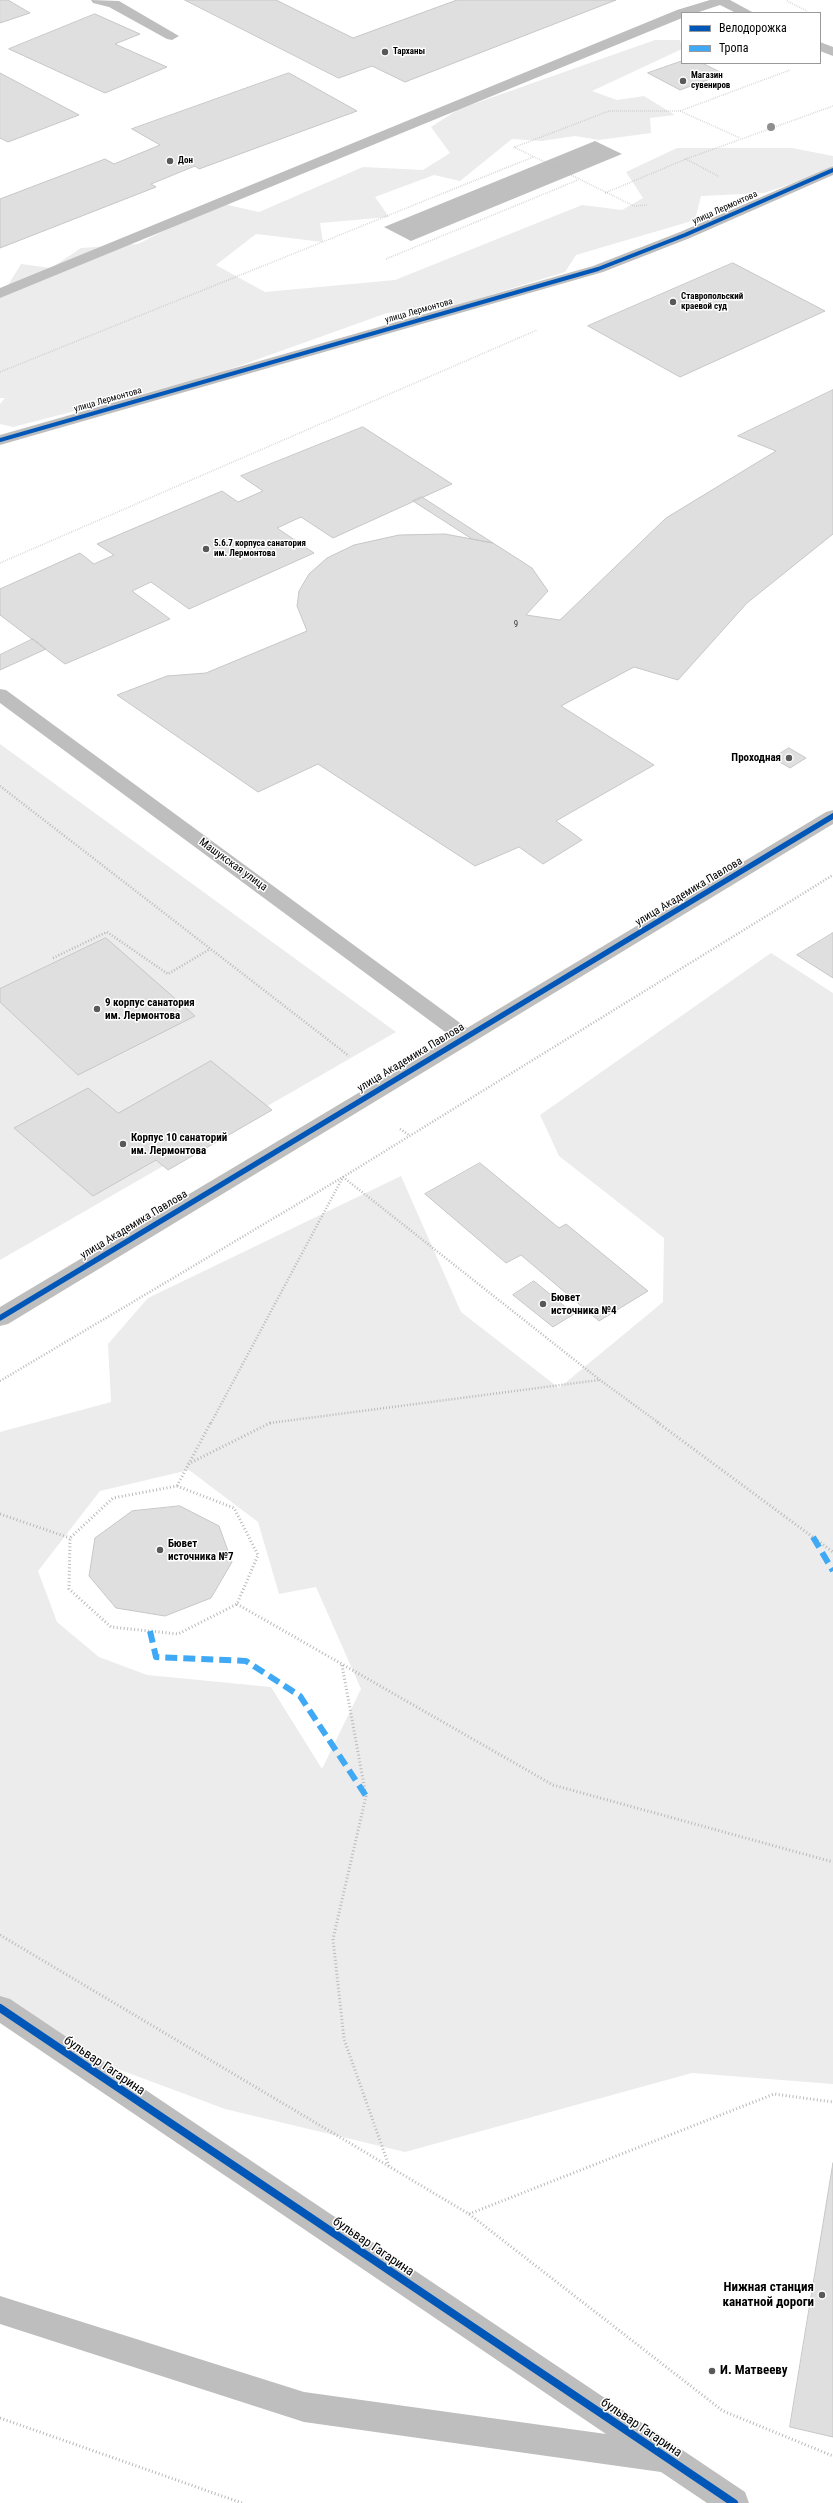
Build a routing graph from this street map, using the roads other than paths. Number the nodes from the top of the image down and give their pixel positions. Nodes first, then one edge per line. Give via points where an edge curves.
1 (98, 0) edge
2 (721, 0) edge
3 (685, 12) edge
4 (745, 12) edge
5 (681, 13) edge
6 (172, 36) dead end
7 (821, 46) edge
8 (833, 52) edge
9 (833, 170) edge
10 (0, 293) edge
11 (0, 440) edge
12 (0, 694) edge
13 (833, 816) edge
14 (466, 1037) junction
15 (0, 1318) edge
16 (0, 2008) edge
17 (0, 2310) edge
18 (665, 2457) junction
19 (734, 2503) edge

1 - 6 street via 114,4
2 - 3 street
2 - 4 street
5 - 10 street
7 - 8 street
9 - 11 street, улица Лермонтова via 685,236 598,269
12 - 14 street, Машукская улица
13 - 14 street, улица Академика Павлова
14 - 15 street, улица Академика Павлова
16 - 18 street, бульвар Гагарина
17 - 18 street via 304,2406
18 - 19 street, бульвар Гагарина

